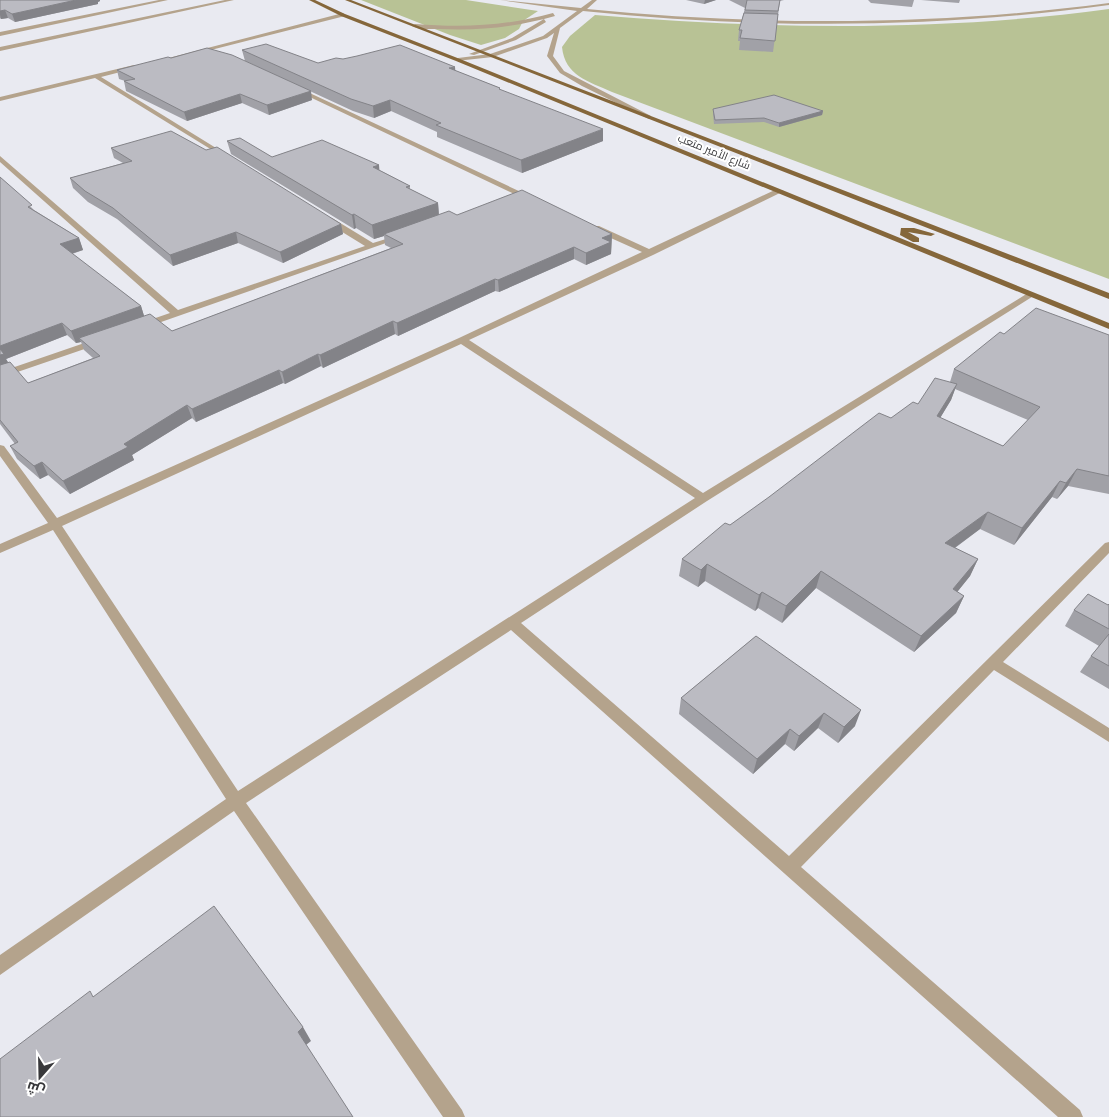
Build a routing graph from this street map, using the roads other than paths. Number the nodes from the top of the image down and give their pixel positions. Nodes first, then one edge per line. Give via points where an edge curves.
1 (132, 0) edge
2 (166, 0) edge
3 (232, 0) edge
4 (347, 0) edge
5 (502, 0) edge
6 (553, 0) edge
7 (595, 0) edge
8 (312, 1) edge
9 (579, 3) dead end
10 (589, 4) junction
11 (1109, 4) edge
12 (142, 5) junction
13 (563, 7) junction
14 (582, 9) junction
15 (897, 14) dead end
16 (343, 15) junction
17 (553, 15) junction
18 (415, 26) junction
19 (558, 29) junction
20 (0, 34) edge
21 (545, 37) junction
22 (555, 38) junction
23 (208, 48) junction
24 (0, 49) edge
25 (478, 51) junction
26 (217, 52) edge
27 (491, 56) junction
28 (458, 60) junction
29 (152, 62) edge
30 (143, 65) edge
31 (97, 77) junction
32 (288, 85) edge
33 (0, 99) edge
34 (653, 119) junction
35 (0, 158) edge
36 (238, 164) edge
37 (780, 191) junction
38 (520, 193) junction
39 (511, 196) edge
40 (538, 201) edge
41 (321, 216) edge
42 (590, 225) edge
43 (408, 233) edge
44 (371, 246) junction
45 (650, 253) junction
46 (1032, 295) junction
47 (1109, 298) edge
48 (177, 314) junction
49 (1109, 326) edge
50 (131, 330) edge
51 (112, 336) edge
52 (462, 340) junction
53 (0, 375) edge
54 (0, 448) edge
55 (703, 498) junction
56 (55, 524) junction
57 (1109, 546) edge
58 (0, 549) edge
59 (511, 622) junction
60 (992, 662) junction
61 (1109, 736) edge
62 (236, 801) junction
63 (788, 867) junction
64 (0, 966) edge
65 (455, 1117) edge
66 (1072, 1117) edge

1 - 12 street
2 - 12 street
3 - 24 street
4 - 18 main road, شارع الأمير متعب
5 - 13 street
6 - 13 street via 570,2
7 - 10 street
8 - 16 main road, شارع الأمير متعب
9 - 10 street
10 - 14 street
10 - 15 street via 726,13
11 - 14 street via 997,16 856,22 726,20
12 - 20 street
13 - 14 street
13 - 17 street
14 - 19 street
16 - 23 street
16 - 28 main road, شارع الأمير متعب
17 - 18 street via 497,28
17 - 25 street via 514,39
18 - 25 main road, شارع الأمير متعب
19 - 21 street
19 - 22 street
21 - 22 street
21 - 27 street
22 - 34 street via 550,56 562,72
23 - 26 street
23 - 29 street
25 - 27 main road, شارع الأمير متعب
25 - 28 street
27 - 28 street
27 - 34 main road, شارع الأمير متعب
28 - 37 main road, شارع الأمير متعب
30 - 31 street
31 - 33 street
31 - 36 street
32 - 38 street
34 - 47 main road, شارع الأمير متعب
35 - 48 street
37 - 45 street
37 - 46 main road, شارع الأمير متعب
38 - 39 street
38 - 40 street
41 - 44 street
42 - 45 street
43 - 44 street
44 - 48 street
45 - 52 street
46 - 47 main road via 912,238 903,233 904,230 931,234
46 - 49 main road, شارع الأمير متعب
46 - 55 street
48 - 50 street
51 - 53 street
52 - 55 street
52 - 56 street
54 - 56 street
55 - 59 street
56 - 58 street
56 - 62 street
57 - 60 street
59 - 62 street
59 - 63 street
60 - 61 street
60 - 63 street
62 - 64 street
62 - 65 street
63 - 66 street

